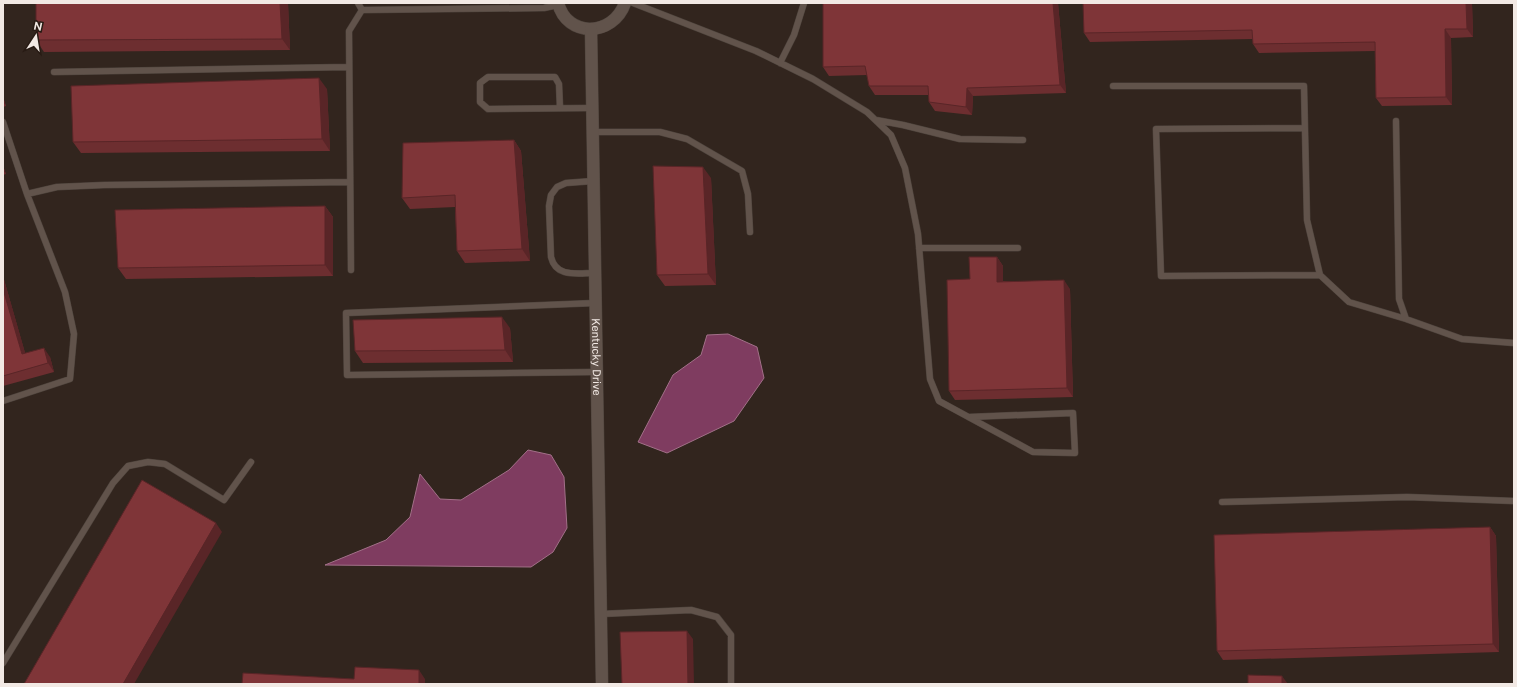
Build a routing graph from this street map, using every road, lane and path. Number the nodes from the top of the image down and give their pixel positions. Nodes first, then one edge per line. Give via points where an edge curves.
1 (358, 3) edge
2 (625, 3) edge
3 (633, 3) edge
4 (804, 3) edge
5 (558, 4) edge
6 (362, 10) junction
7 (591, 29) junction
8 (780, 63) junction
9 (349, 67) junction
10 (54, 72) dead end
11 (1113, 86) dead end
12 (560, 108) junction
13 (592, 108) junction
14 (876, 120) junction
15 (1396, 121) dead end
16 (3, 122) edge
17 (1305, 128) junction
18 (593, 132) junction
19 (1023, 140) dead end
20 (593, 181) junction
21 (350, 182) junction
22 (27, 194) junction
23 (750, 232) dead end
24 (920, 248) junction
25 (1018, 248) dead end
26 (351, 270) dead end
27 (595, 273) junction
28 (1320, 276) junction
29 (595, 303) junction
30 (1406, 319) junction
31 (1514, 343) edge
32 (596, 372) junction
33 (3, 401) edge
34 (969, 417) junction
35 (251, 462) dead end
36 (1514, 501) edge
37 (1222, 502) dead end
38 (601, 614) junction
39 (3, 663) edge
40 (602, 684) edge
41 (730, 684) edge

1 - 6 lane
2 - 7 street via 622,12 614,21 603,27
3 - 8 lane via 756,51
4 - 8 lane via 794,35
5 - 6 lane via 544,8
5 - 7 street via 565,18 577,26
6 - 9 lane via 349,31
7 - 13 street, Kentucky Drive
8 - 14 lane via 812,78
9 - 10 lane
9 - 21 lane
11 - 17 lane via 1304,86
12 - 12 lane via 488,109 480,102 480,82 488,77 555,77 559,84
12 - 13 lane
13 - 18 street, Kentucky Drive
14 - 19 lane via 960,139
14 - 24 lane via 891,135 905,168
15 - 30 lane via 1399,299
16 - 22 lane
17 - 28 lane via 1307,220
17 - 28 lane via 1156,129 1161,276
18 - 20 street, Kentucky Drive
18 - 23 lane via 660,132 687,139 742,171 748,194
20 - 27 street, Kentucky Drive
20 - 27 lane via 566,183 557,187 551,195 549,206 553,265 568,273
21 - 22 lane via 104,185 57,187
21 - 26 lane
22 - 33 lane via 65,292 74,334 70,379
24 - 25 lane
24 - 34 lane via 930,379 939,401
27 - 29 street, Kentucky Drive
28 - 30 lane via 1349,302
29 - 32 street, Kentucky Drive
29 - 32 lane via 346,313 347,375
30 - 31 lane via 1462,339
32 - 38 street, Kentucky Drive
34 - 34 lane via 1072,413 1075,453 1033,452
35 - 39 lane via 224,500 165,464 148,462 128,466 113,483
36 - 37 lane via 1407,497
38 - 40 street, Kentucky Drive
38 - 41 lane via 691,610 717,617 731,635

